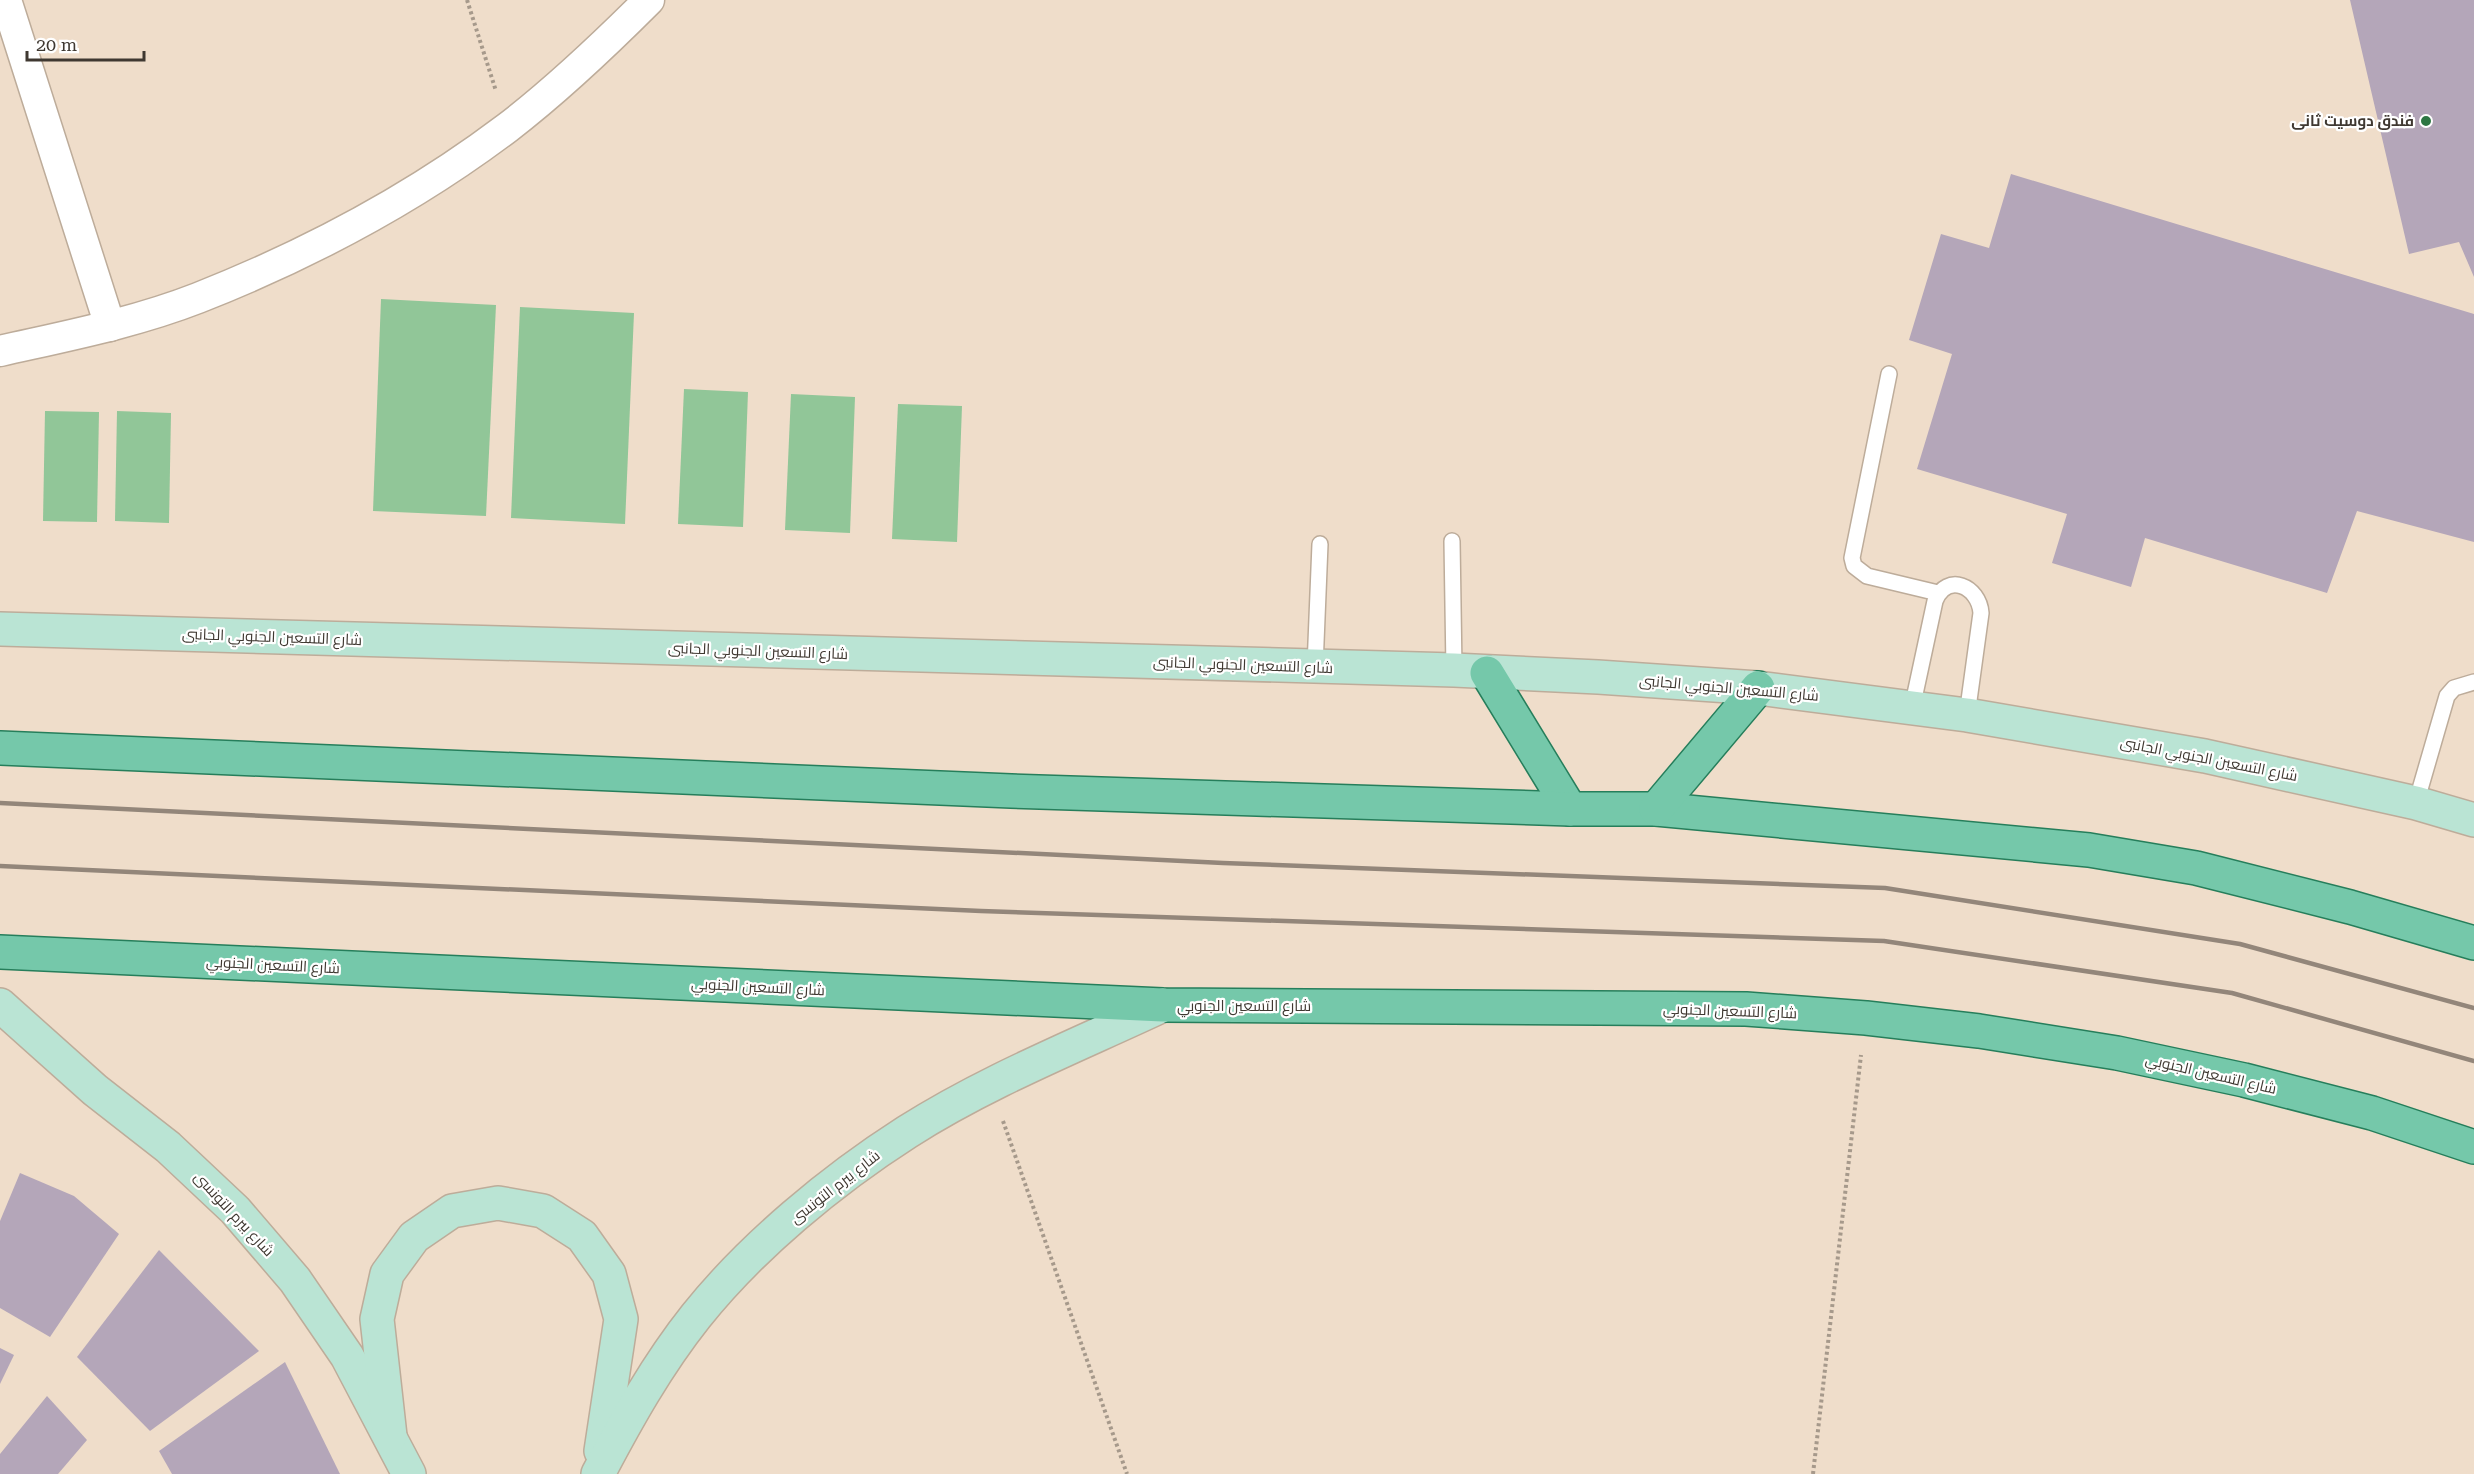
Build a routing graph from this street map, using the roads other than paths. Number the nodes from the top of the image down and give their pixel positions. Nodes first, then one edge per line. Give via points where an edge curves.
1 (6, 0) edge
2 (650, 0) edge
3 (110, 326) junction
4 (0, 351) edge
5 (1889, 374) dead end
6 (1452, 541) dead end
7 (1320, 544) dead end
8 (1938, 593) junction
9 (0, 629) edge
10 (1315, 667) junction
11 (1454, 670) junction
12 (1487, 673) junction
13 (2474, 682) edge
14 (1758, 688) junction
15 (1912, 708) junction
16 (1967, 715) junction
17 (0, 748) edge
18 (2416, 803) junction
19 (1570, 809) junction
20 (1656, 809) junction
21 (2474, 820) edge
22 (2474, 943) edge
23 (0, 952) edge
24 (0, 1005) edge
25 (1163, 1005) junction
26 (2474, 1147) edge
27 (390, 1436) junction
28 (409, 1474) edge
29 (598, 1474) edge

1 - 3 street
2 - 3 street via 590,59 507,128 410,195 306,251 196,298
3 - 4 street
5 - 8 lane via 1852,558 1854,566 1867,576
6 - 11 lane
7 - 10 lane
8 - 15 lane
8 - 16 lane via 1952,585 1963,586 1980,602
9 - 10 street, شارع التسعين الجنوبي الجانبى
10 - 11 street, شارع التسعين الجنوبي الجانبى
11 - 12 street, شارع التسعين الجنوبي الجانبى
12 - 14 street, شارع التسعين الجنوبي الجانبى
12 - 19 main road
13 - 18 lane via 2454,688 2447,696
14 - 15 street, شارع التسعين الجنوبي الجانبى
14 - 20 main road
15 - 16 street, شارع التسعين الجنوبي الجانبى
16 - 18 street, شارع التسعين الجنوبي الجانبى via 2205,756
17 - 19 main road via 1011,791
18 - 21 street, شارع التسعين الجنوبي الجانبى
19 - 20 main road
20 - 22 main road via 2089,850 2196,868
23 - 25 main road, شارع التسعين الجنوبي
24 - 27 street, شارع بيرم التونسى via 95,1090 168,1147 235,1210 295,1280 347,1356
25 - 26 main road, شارع التسعين الجنوبي via 1746,1009 1866,1018 2129,1055 2360,1110
25 - 29 street, شارع بيرم التونسى via 990,1086 898,1138 831,1185 760,1247 697,1316 642,1392
27 - 28 street, شارع بيرم التونسى
27 - 29 street via 377,1319 387,1274 414,1237 453,1211 498,1203 543,1211 582,1236 609,1274 621,1319

